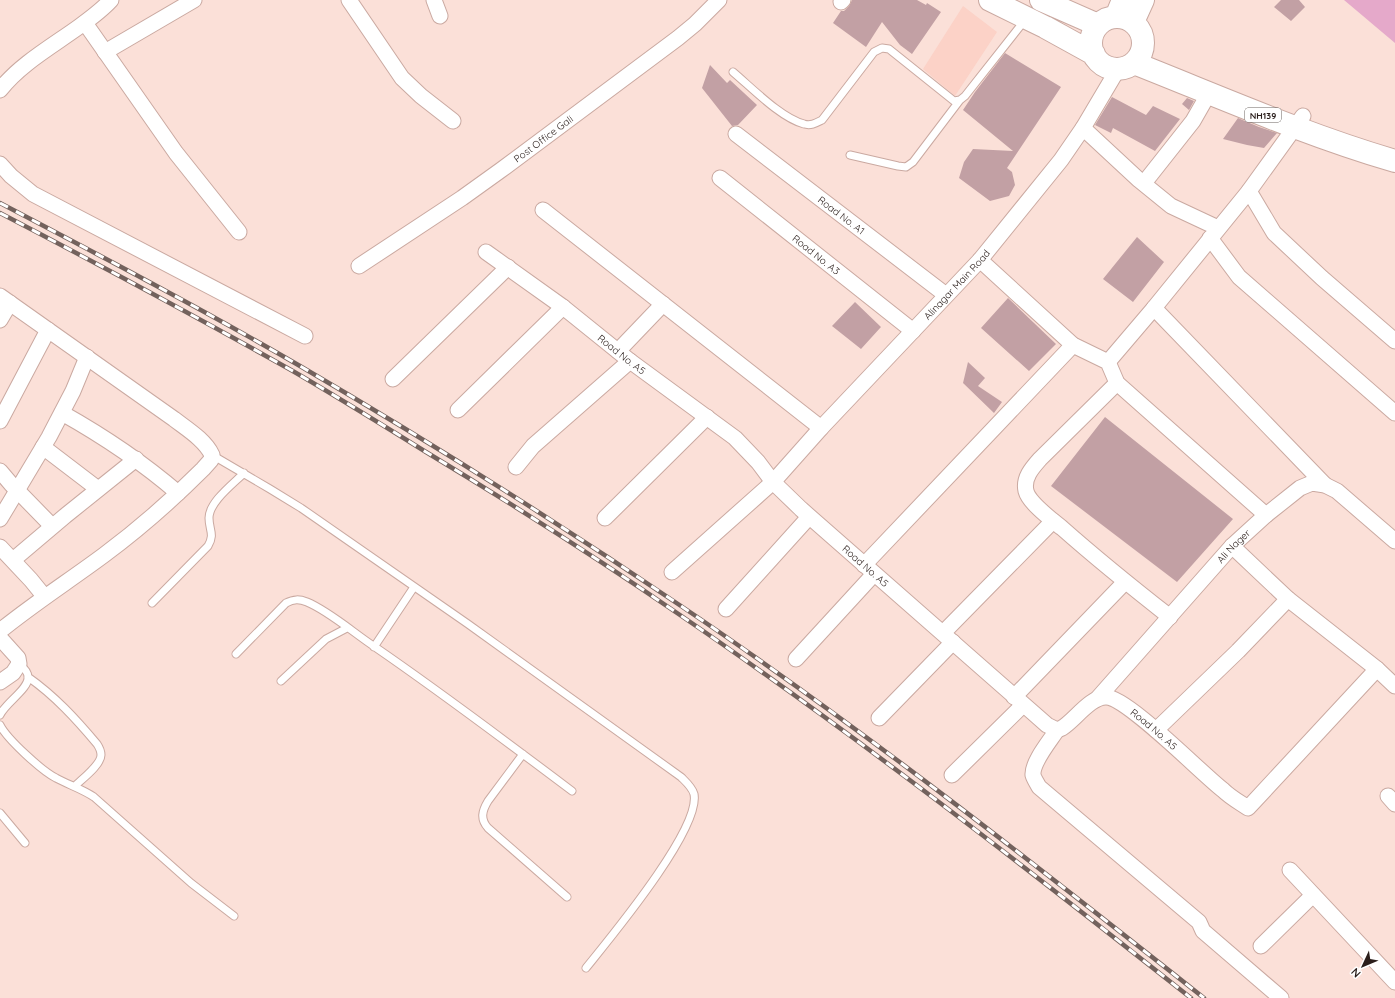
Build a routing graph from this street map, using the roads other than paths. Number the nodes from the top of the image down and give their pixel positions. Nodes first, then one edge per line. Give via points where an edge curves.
1 (111, 0) edge
2 (194, 0) edge
3 (349, 0) edge
4 (434, 0) edge
5 (719, 0) edge
6 (990, 0) edge
7 (1041, 0) edge
8 (1143, 0) edge
9 (440, 16) dead end
10 (1117, 16) edge
11 (1026, 18) junction
12 (85, 23) junction
13 (105, 52) junction
14 (1094, 54) junction
15 (1131, 61) junction
16 (734, 72) dead end
17 (0, 90) edge
18 (1209, 93) junction
19 (960, 100) junction
20 (454, 121) dead end
21 (1299, 122) junction
22 (1083, 128) junction
23 (736, 134) dead end
24 (1395, 149) edge
25 (850, 155) dead end
26 (1395, 161) edge
27 (0, 164) edge
28 (720, 178) dead end
29 (1144, 184) junction
30 (1249, 191) junction
31 (543, 210) dead end
32 (239, 232) dead end
33 (1214, 233) junction
34 (486, 252) dead end
35 (980, 260) junction
36 (359, 266) dead end
37 (508, 267) junction
38 (946, 295) junction
39 (5, 300) edge
40 (663, 304) junction
41 (563, 308) junction
42 (1154, 308) junction
43 (0, 320) edge
44 (48, 330) junction
45 (913, 331) junction
46 (305, 336) dead end
47 (1395, 341) edge
48 (1073, 345) junction
49 (618, 351) junction
50 (87, 358) junction
51 (630, 361) junction
52 (1108, 362) junction
53 (393, 379) dead end
54 (1117, 383) junction
55 (458, 410) dead end
56 (62, 413) junction
57 (1395, 413) edge
58 (707, 417) junction
59 (0, 421) edge
60 (821, 428) junction
61 (43, 447) junction
62 (212, 455) junction
63 (136, 459) junction
64 (516, 468) dead end
65 (0, 471) edge
66 (244, 473) junction
67 (773, 482) junction
68 (1325, 485) junction
69 (18, 490) junction
70 (98, 490) junction
71 (178, 493) junction
72 (1266, 515) junction
73 (810, 517) junction
74 (605, 518) dead end
75 (0, 519) edge
76 (1053, 521) junction
77 (52, 526) junction
78 (1395, 541) edge
79 (1232, 546) junction
80 (0, 547) edge
81 (13, 560) junction
82 (869, 569) junction
83 (672, 572) dead end
84 (1125, 582) junction
85 (414, 587) junction
86 (44, 596) junction
87 (1288, 598) junction
88 (152, 603) dead end
89 (726, 609) dead end
90 (1170, 617) junction
91 (347, 628) junction
92 (0, 631) edge
93 (0, 638) edge
94 (948, 638) junction
95 (374, 647) junction
96 (236, 654) dead end
97 (796, 659) dead end
98 (20, 664) junction
99 (1377, 670) junction
100 (28, 677) junction
101 (281, 681) dead end
102 (0, 682) edge
103 (1395, 686) edge
104 (1097, 699) junction
105 (1019, 701) junction
106 (0, 715) edge
107 (880, 718) dead end
108 (0, 725) edge
109 (1057, 730) junction
110 (1156, 730) junction
111 (523, 754) junction
112 (952, 775) dead end
113 (75, 786) junction
114 (572, 791) dead end
115 (0, 813) edge
116 (25, 843) dead end
117 (1290, 870) dead end
118 (1313, 894) junction
119 (567, 897) dead end
120 (234, 916) dead end
121 (1261, 946) dead end
122 (586, 968) dead end
123 (1395, 982) edge
124 (1281, 998) edge

1 - 12 street
2 - 13 street
3 - 20 street via 402,78
4 - 9 street
5 - 36 street, Post Office Gali via 678,38 542,141
6 - 11 highway, NH139
7 - 10 highway
8 - 10 highway
10 - 14 highway via 1093,34 1091,44
10 - 15 highway via 1139,29 1143,38
11 - 14 highway, NH139
11 - 19 lane
12 - 13 street
12 - 17 street via 20,69
13 - 32 street via 176,153
14 - 15 highway, NH139 via 1108,67
15 - 18 highway, NH139
15 - 21 highway, NH139
15 - 22 street, Alinagar Main Road
16 - 19 lane via 789,118 805,125 822,120 874,52 882,48 889,49 954,100
18 - 21 highway, NH139
18 - 29 street via 1193,121
19 - 25 lane via 913,162 906,167
21 - 24 highway, NH139
21 - 26 highway, NH139 via 1346,146
21 - 30 street
22 - 29 street
22 - 35 street, Alinagar Main Road via 1061,160
23 - 38 street, Road No. A1
27 - 46 street via 33,194
28 - 45 street, Road No. A3
29 - 33 street via 1171,206
30 - 33 street
30 - 47 street via 1274,233
31 - 40 street
33 - 42 street
33 - 57 street via 1239,277
34 - 37 street, Road No. A5
35 - 38 street, Alinagar Main Road
35 - 48 street
37 - 41 street, Road No. A5
37 - 53 street
38 - 45 street, Alinagar Main Road
39 - 43 street
39 - 44 street
40 - 49 street
40 - 60 street
41 - 49 street, Road No. A5
41 - 55 street
42 - 52 street
42 - 68 street
44 - 50 street
44 - 59 street
45 - 60 street, Alinagar Main Road
48 - 52 street
48 - 82 street
49 - 51 street, Road No. A5
50 - 56 street
50 - 62 street via 174,419 207,447
51 - 58 street, Road No. A5
51 - 64 street via 533,446
52 - 54 street
54 - 72 street
54 - 76 street via 1030,471 1025,482 1027,492
56 - 61 street
56 - 63 street
58 - 67 street, Road No. A5 via 747,450
58 - 74 street
60 - 67 street, Alinagar Main Road
61 - 69 street
61 - 70 street
62 - 66 lane
62 - 71 street via 208,464
63 - 70 street
63 - 71 street
65 - 69 street
66 - 85 lane via 300,508
66 - 88 lane via 210,510 212,533 208,546
67 - 73 street, Road No. A5
67 - 83 street, Alinagar Main Road
68 - 72 street, Ali Nager via 1312,483 1300,488
68 - 78 street via 1336,491
69 - 75 street
69 - 77 street
70 - 77 street
71 - 86 street via 104,555
72 - 79 street, Ali Nager
73 - 82 street, Road No. A5
73 - 89 street
76 - 84 street
76 - 94 street
77 - 81 street
79 - 87 street
79 - 90 street, Ali Nager
80 - 81 street
81 - 86 street
82 - 94 street, Road No. A5
82 - 97 street
84 - 90 street
84 - 105 street
85 - 95 lane
85 - 122 lane via 681,777 692,789 694,803 691,813 673,851 643,895
86 - 92 street
87 - 99 street
87 - 110 street via 1238,651
90 - 104 street, Ali Nager
91 - 95 lane
91 - 96 lane via 316,607 292,600 280,608
91 - 101 lane via 326,639
93 - 98 street via 18,658
94 - 105 street, Road No. A5
94 - 107 street
95 - 111 lane
98 - 100 lane
98 - 102 street via 13,673
99 - 103 street
99 - 110 street, Road No. A5 via 1248,808 1223,791
100 - 106 lane via 27,683
100 - 113 lane via 58,701 97,744 101,757 99,763
104 - 109 street via 1068,725
104 - 110 street, Road No. A5 via 1112,698
105 - 109 street, Road No. A5 via 1047,725
105 - 112 street
108 - 113 lane via 46,772
109 - 124 street via 1034,767 1033,776 1039,787 1198,922 1203,931
111 - 114 lane
111 - 119 lane via 488,800 482,818 488,828
113 - 120 lane via 94,797 191,883
115 - 116 lane
117 - 118 street
118 - 121 street
118 - 123 street

